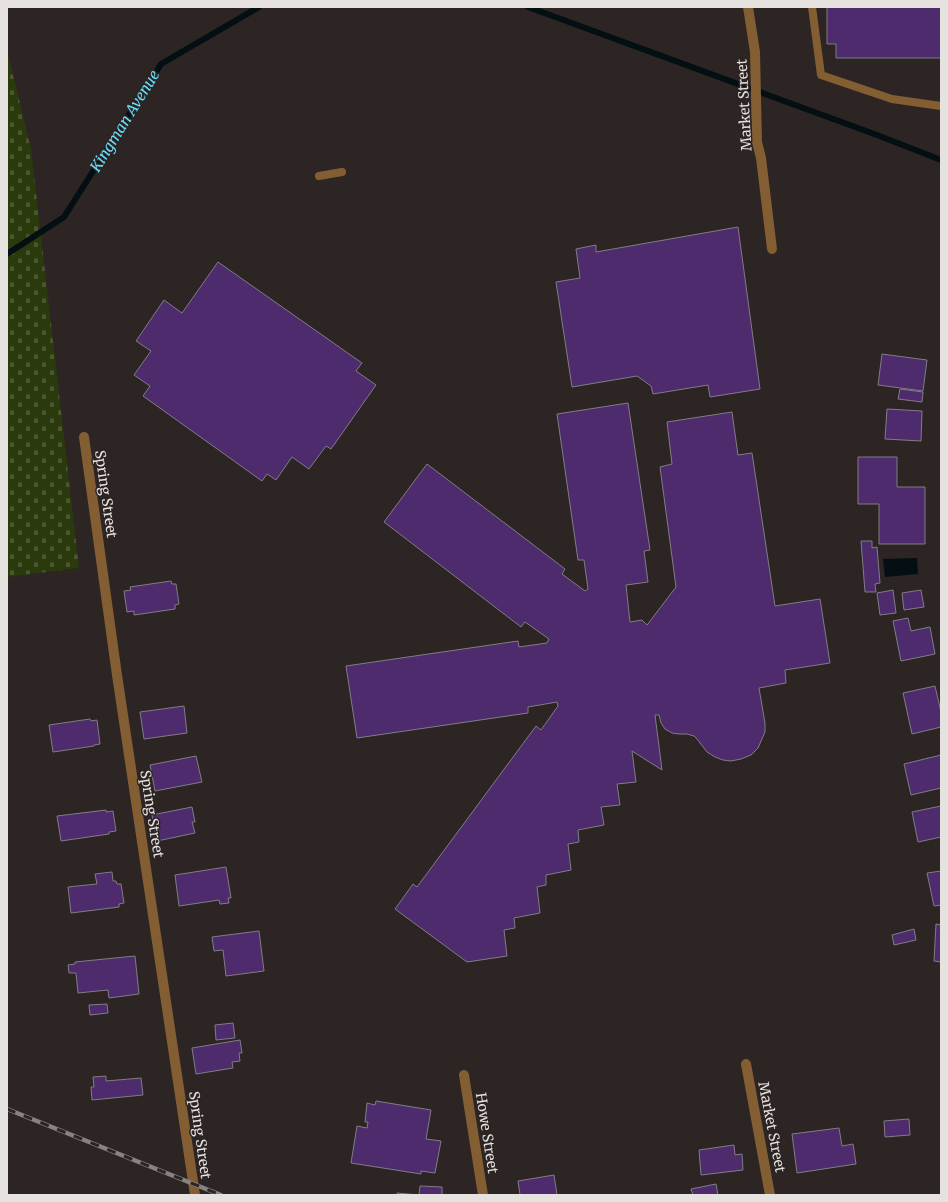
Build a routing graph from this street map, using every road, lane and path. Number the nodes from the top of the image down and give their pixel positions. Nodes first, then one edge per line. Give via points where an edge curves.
1 (748, 7) edge
2 (812, 7) edge
3 (941, 106) edge
4 (342, 172) dead end
5 (319, 176) dead end
6 (772, 249) dead end
7 (84, 437) dead end
8 (746, 1064) dead end
9 (464, 1075) dead end
10 (195, 1195) edge
11 (483, 1195) edge
12 (770, 1195) edge

1 - 6 street, Market Street via 755,52 757,142
2 - 3 lane via 821,75 892,98
4 - 5 lane
7 - 10 street, Spring Street
8 - 12 street, Market Street
9 - 11 street, Howe Street

